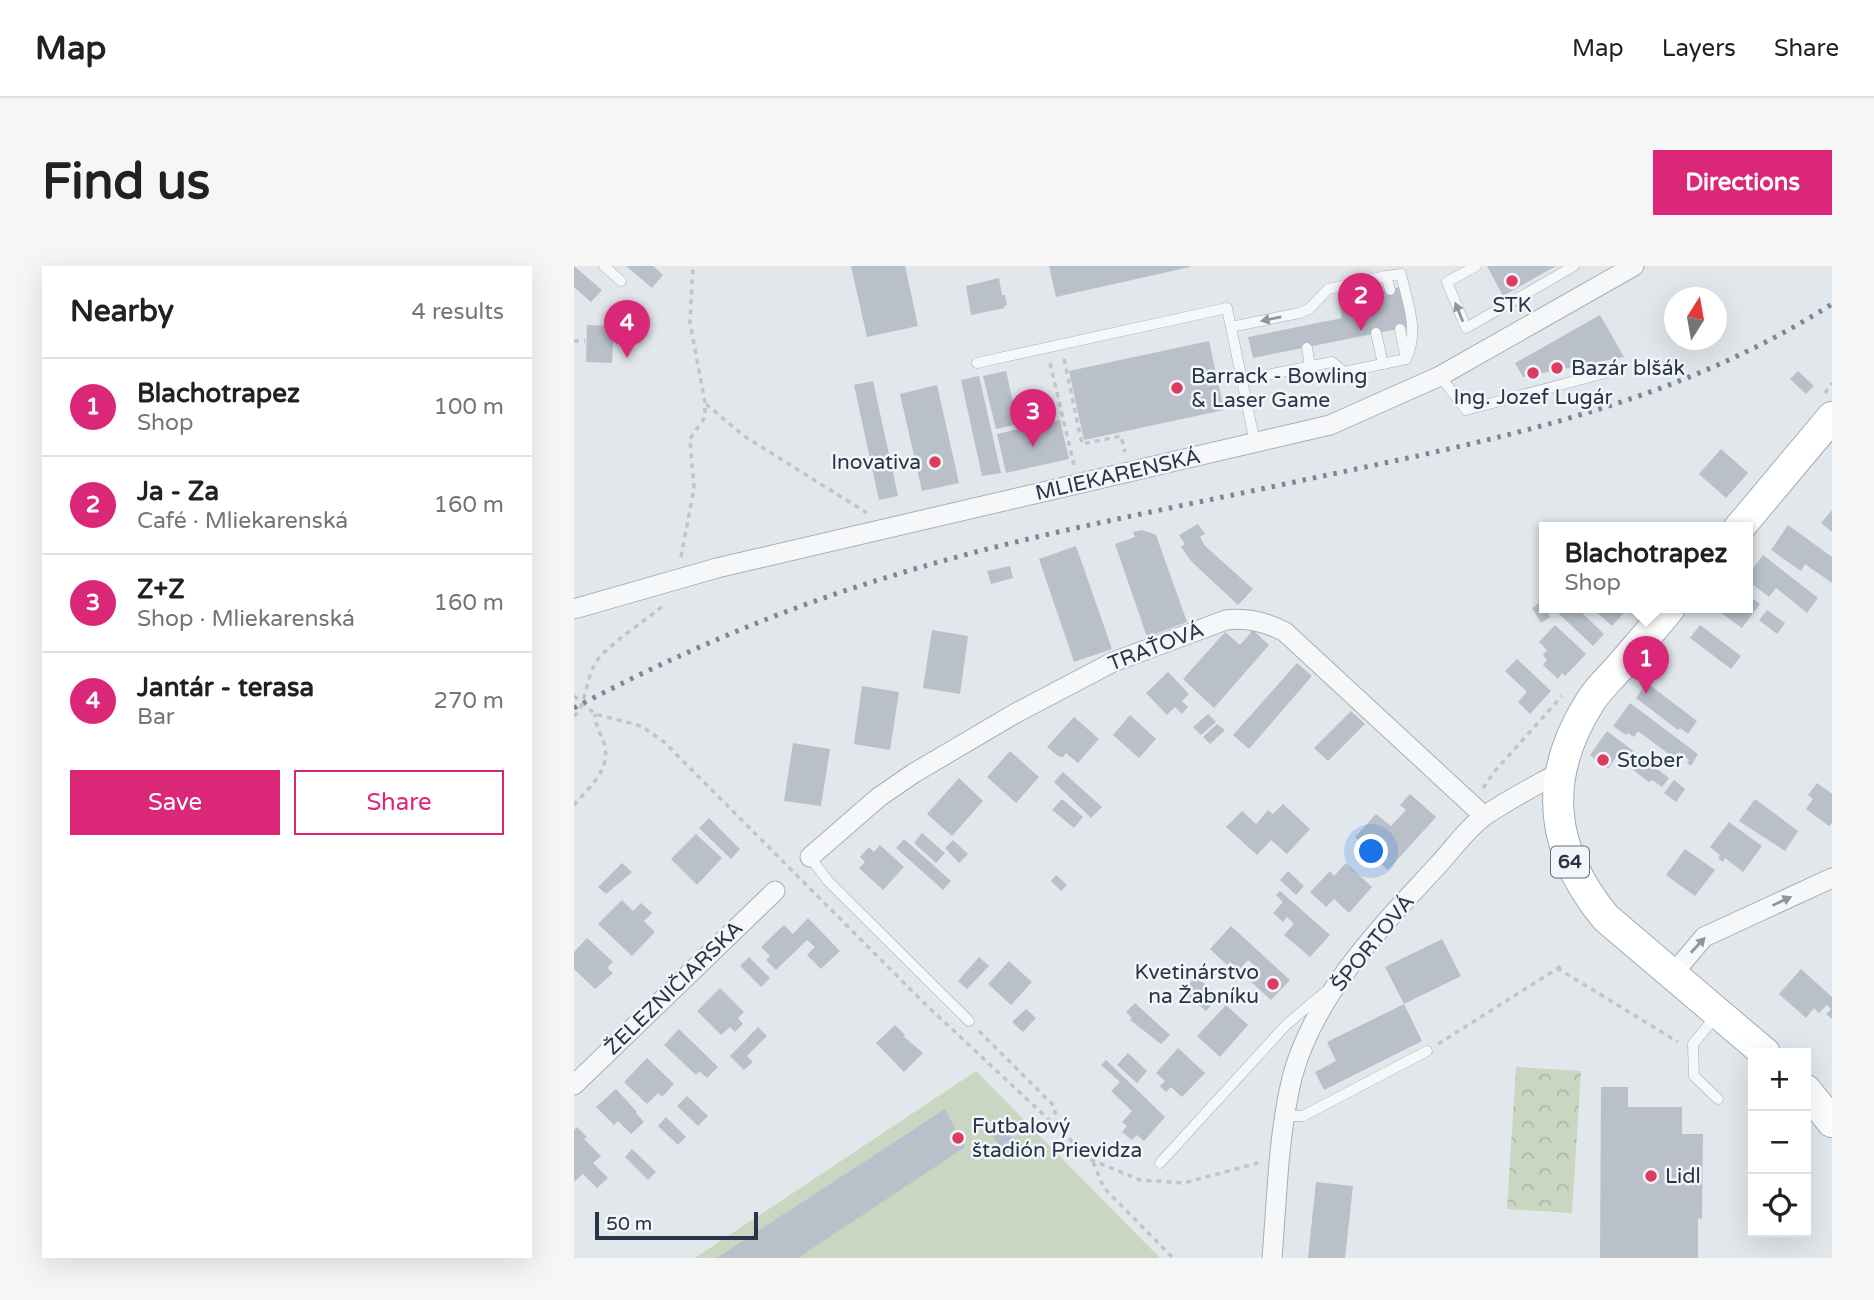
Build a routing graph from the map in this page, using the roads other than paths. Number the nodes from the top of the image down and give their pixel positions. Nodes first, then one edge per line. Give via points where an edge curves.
1 (604, 266) edge
2 (1476, 266) edge
3 (1574, 266) edge
4 (1634, 266) edge
5 (1386, 276) junction
6 (1367, 280) junction
7 (621, 281) dead end
8 (1390, 290) dead end
9 (1370, 293) dead end
10 (1299, 313) junction
11 (1302, 326) dead end
12 (1231, 327) junction
13 (1400, 329) dead end
14 (1377, 333) dead end
15 (1307, 348) dead end
16 (1406, 359) junction
17 (977, 363) dead end
18 (1383, 364) junction
19 (1310, 366) junction
20 (1605, 373) dead end
21 (1440, 376) junction
22 (1242, 380) junction
23 (1832, 417) edge
24 (1255, 443) junction
25 (1745, 522) edge
26 (574, 609) edge
27 (1666, 613) edge
28 (1560, 772) junction
29 (1478, 811) junction
30 (810, 857) joint
31 (1832, 878) edge
32 (775, 891) dead end
33 (1672, 975) junction
34 (1341, 978) junction
35 (1718, 1014) junction
36 (969, 1021) road end
37 (1759, 1048) edge
38 (1427, 1051) road end
39 (574, 1085) edge
40 (1811, 1096) edge
41 (1718, 1099) dead end
42 (1285, 1116) junction
43 (1832, 1122) edge
44 (1160, 1163) dead end
45 (1272, 1258) edge

1 - 7 lane
3 -> 2 lane via 1466,328 1447,282
4 - 21 street, MLIEKARENSKÁ
5 - 6 lane
5 - 8 lane
5 - 16 lane via 1401,274 1414,332
6 - 9 lane
6 - 10 lane via 1328,289
10 - 11 lane
10 -> 12 lane
12 - 17 lane via 1227,308
12 - 22 lane
13 - 16 lane
14 - 18 lane
15 - 19 lane
16 - 18 lane
18 - 19 lane via 1344,372 1332,362
19 - 22 lane
20 - 21 lane via 1466,410
21 - 24 street, MLIEKARENSKÁ via 1330,425
22 - 24 lane
23 - 25 main road
24 - 26 street, MLIEKARENSKÁ via 716,568
27 - 28 main road, 64 via 1591,699 1566,748
28 - 29 street, ŠPORTOVÁ
28 - 33 main road, 64 via 1557,813 1577,878 1606,918
29 - 30 street, TRAŤOVÁ via 1285,632 1268,623 1240,618 1113,662 1016,713 879,797
29 - 34 street, ŠPORTOVÁ
30 - 36 lane via 828,881
33 -> 31 street via 1704,937
32 - 39 street, ŽELEZNIČIARSKA
33 - 35 main road, 64
34 - 42 street, ŠPORTOVÁ via 1301,1052
34 - 44 lane via 1286,1025
35 - 37 main road, 64
35 - 41 lane via 1693,1044 1694,1076
38 - 42 lane via 1303,1116
40 - 43 main road
42 - 45 street, ŠPORTOVÁ

